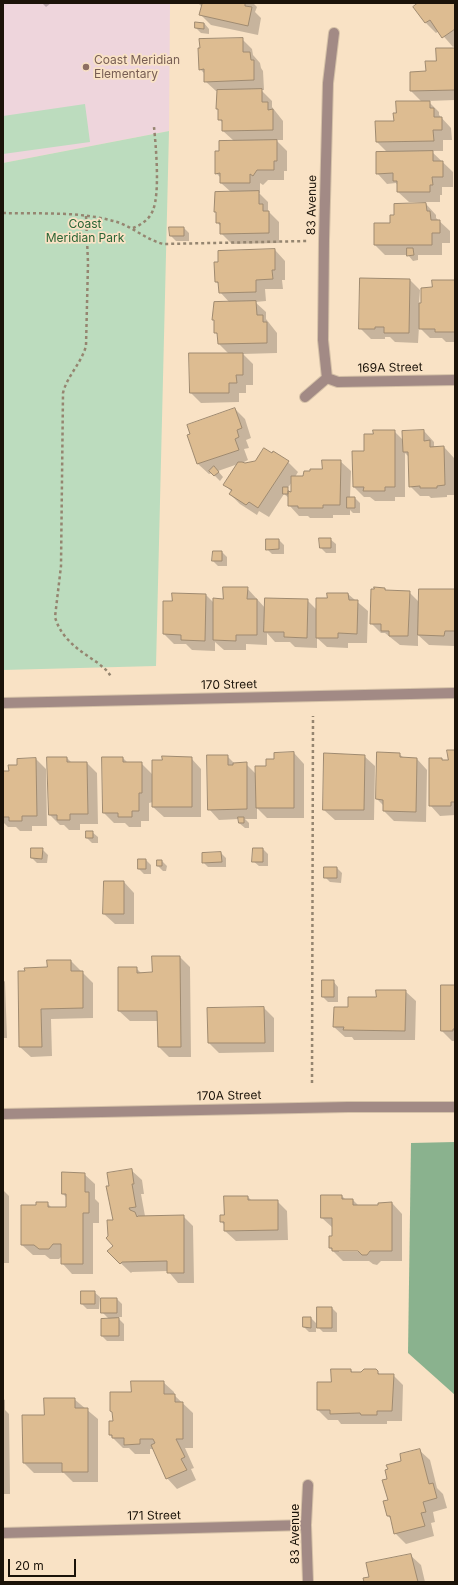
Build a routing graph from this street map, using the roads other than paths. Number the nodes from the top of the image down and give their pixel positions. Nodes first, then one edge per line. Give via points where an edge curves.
1 (334, 33) dead end
2 (326, 378) junction
3 (455, 380) edge
4 (304, 397) dead end
5 (455, 693) edge
6 (3, 703) edge
7 (455, 1107) edge
8 (3, 1114) edge
9 (308, 1485) dead end
10 (306, 1525) junction
11 (3, 1533) edge
12 (308, 1582) edge

1 - 2 street, 83 Avenue via 328,83 324,240 323,340
2 - 3 street, 169A Street via 338,382
2 - 4 street
5 - 6 street, 170 Street
7 - 8 street, 170A Street
9 - 10 street, 83 Avenue
10 - 11 street, 171 Street
10 - 12 street, 83 Avenue

